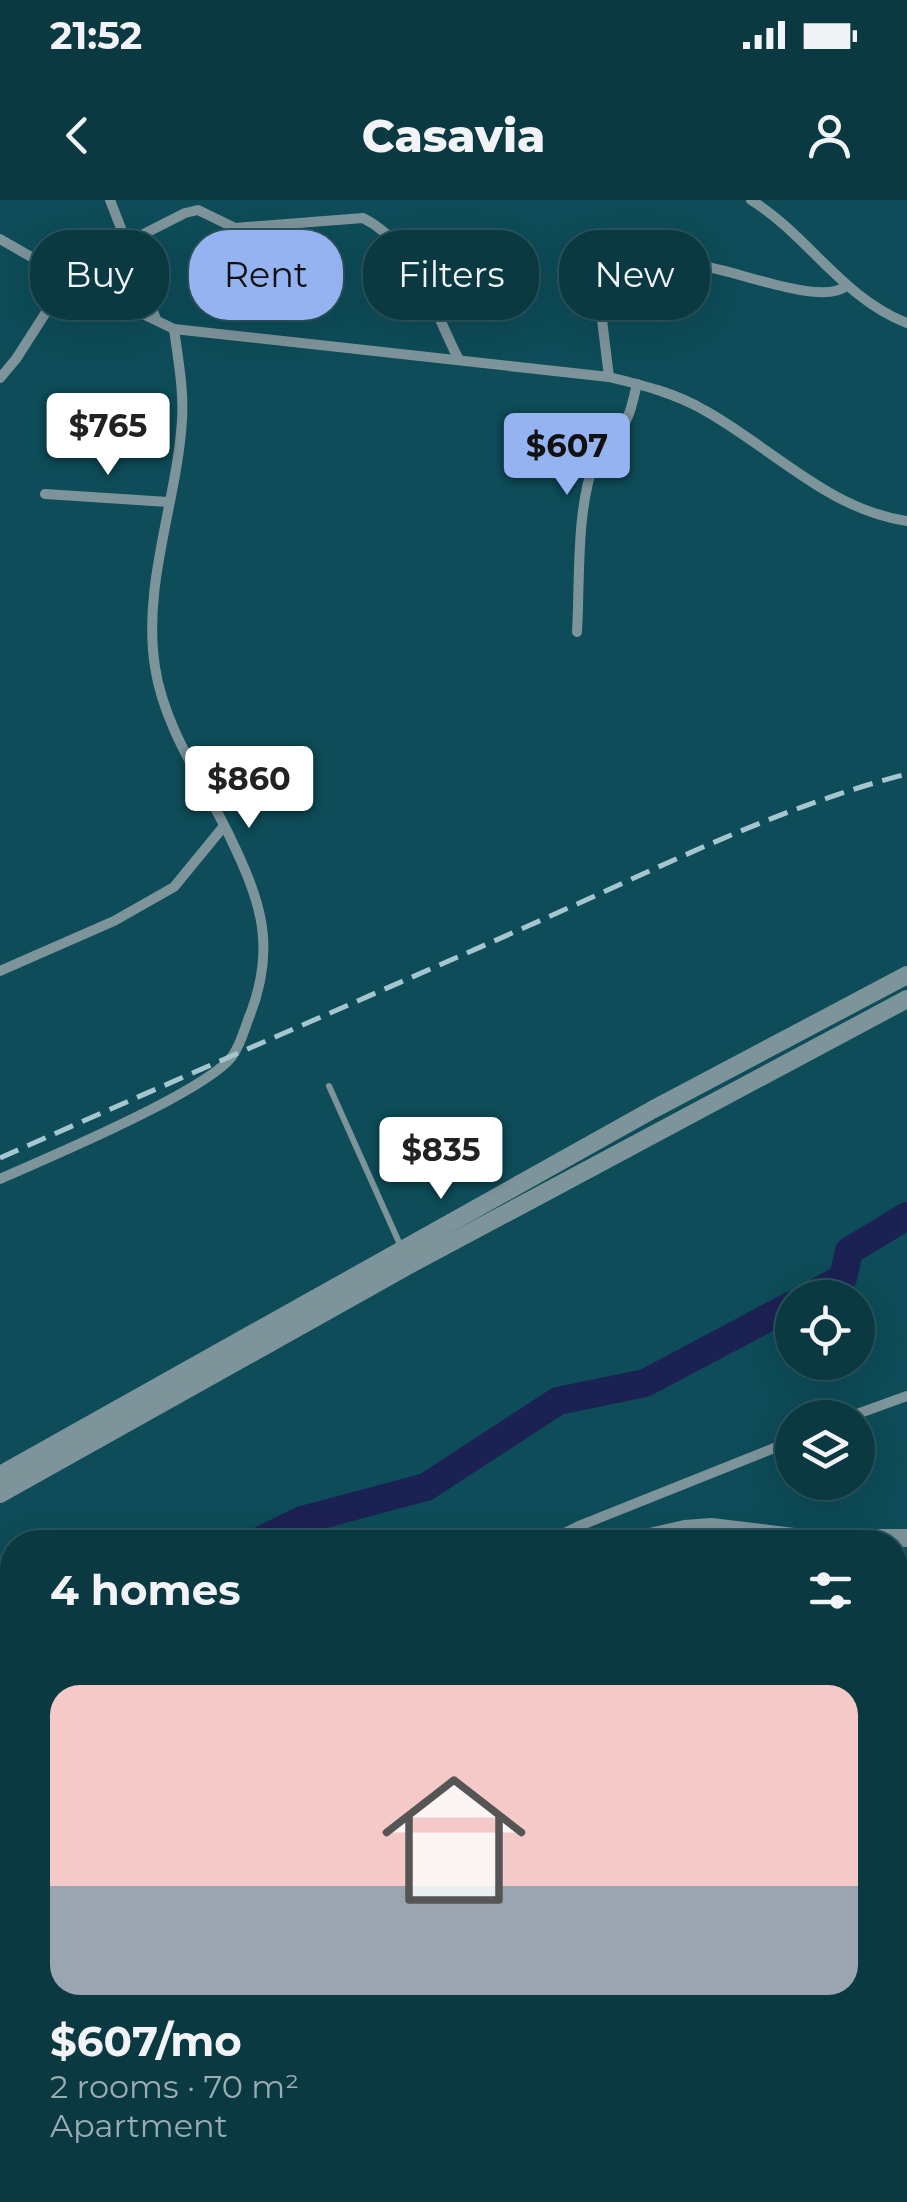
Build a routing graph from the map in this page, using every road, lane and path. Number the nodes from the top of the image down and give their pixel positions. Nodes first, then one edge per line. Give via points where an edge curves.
1 (110, 200) edge
2 (750, 200) edge
3 (123, 230) edge
4 (152, 230) edge
5 (3, 244) edge
6 (30, 258) edge
7 (846, 286) junction
8 (41, 320) edge
9 (158, 320) edge
10 (907, 323) edge
11 (174, 329) junction
12 (458, 358) junction
13 (609, 377) junction
14 (0, 378) edge
15 (637, 384) junction
16 (45, 494) dead end
17 (168, 502) junction
18 (907, 521) edge
19 (577, 632) dead end
20 (224, 826) junction
21 (0, 971) edge
22 (907, 975) edge
23 (907, 998) edge
24 (328, 1086) dead end
25 (652, 1110) junction
26 (663, 1127) junction
27 (0, 1179) edge
28 (407, 1258) junction
29 (907, 1396) edge
30 (875, 1408) edge
31 (775, 1449) edge
32 (0, 1476) edge
33 (0, 1494) edge
34 (571, 1530) edge
35 (681, 1530) edge
36 (736, 1530) edge

1 - 3 street
2 - 7 street
4 - 12 street via 198,210 235,228 363,218 405,252
5 - 6 street
7 - 10 street
7 - 13 street via 831,294 700,265 608,288 599,295
8 - 14 street
9 - 11 street
11 - 12 street
11 - 17 street via 182,421
12 - 13 street
13 - 15 street
15 - 18 street via 702,408 857,508
15 - 19 street via 622,428 593,466
16 - 17 street
17 - 20 street via 152,631 155,668 174,730
20 - 21 street via 174,888
20 - 27 street via 250,880 266,944 259,992 233,1056 192,1087
22 - 25 street
23 - 26 street
24 - 28 lane
25 - 26 street
25 - 28 street
26 - 28 street
28 - 32 street
28 - 33 street
29 - 30 street
31 - 34 street
35 - 36 street

